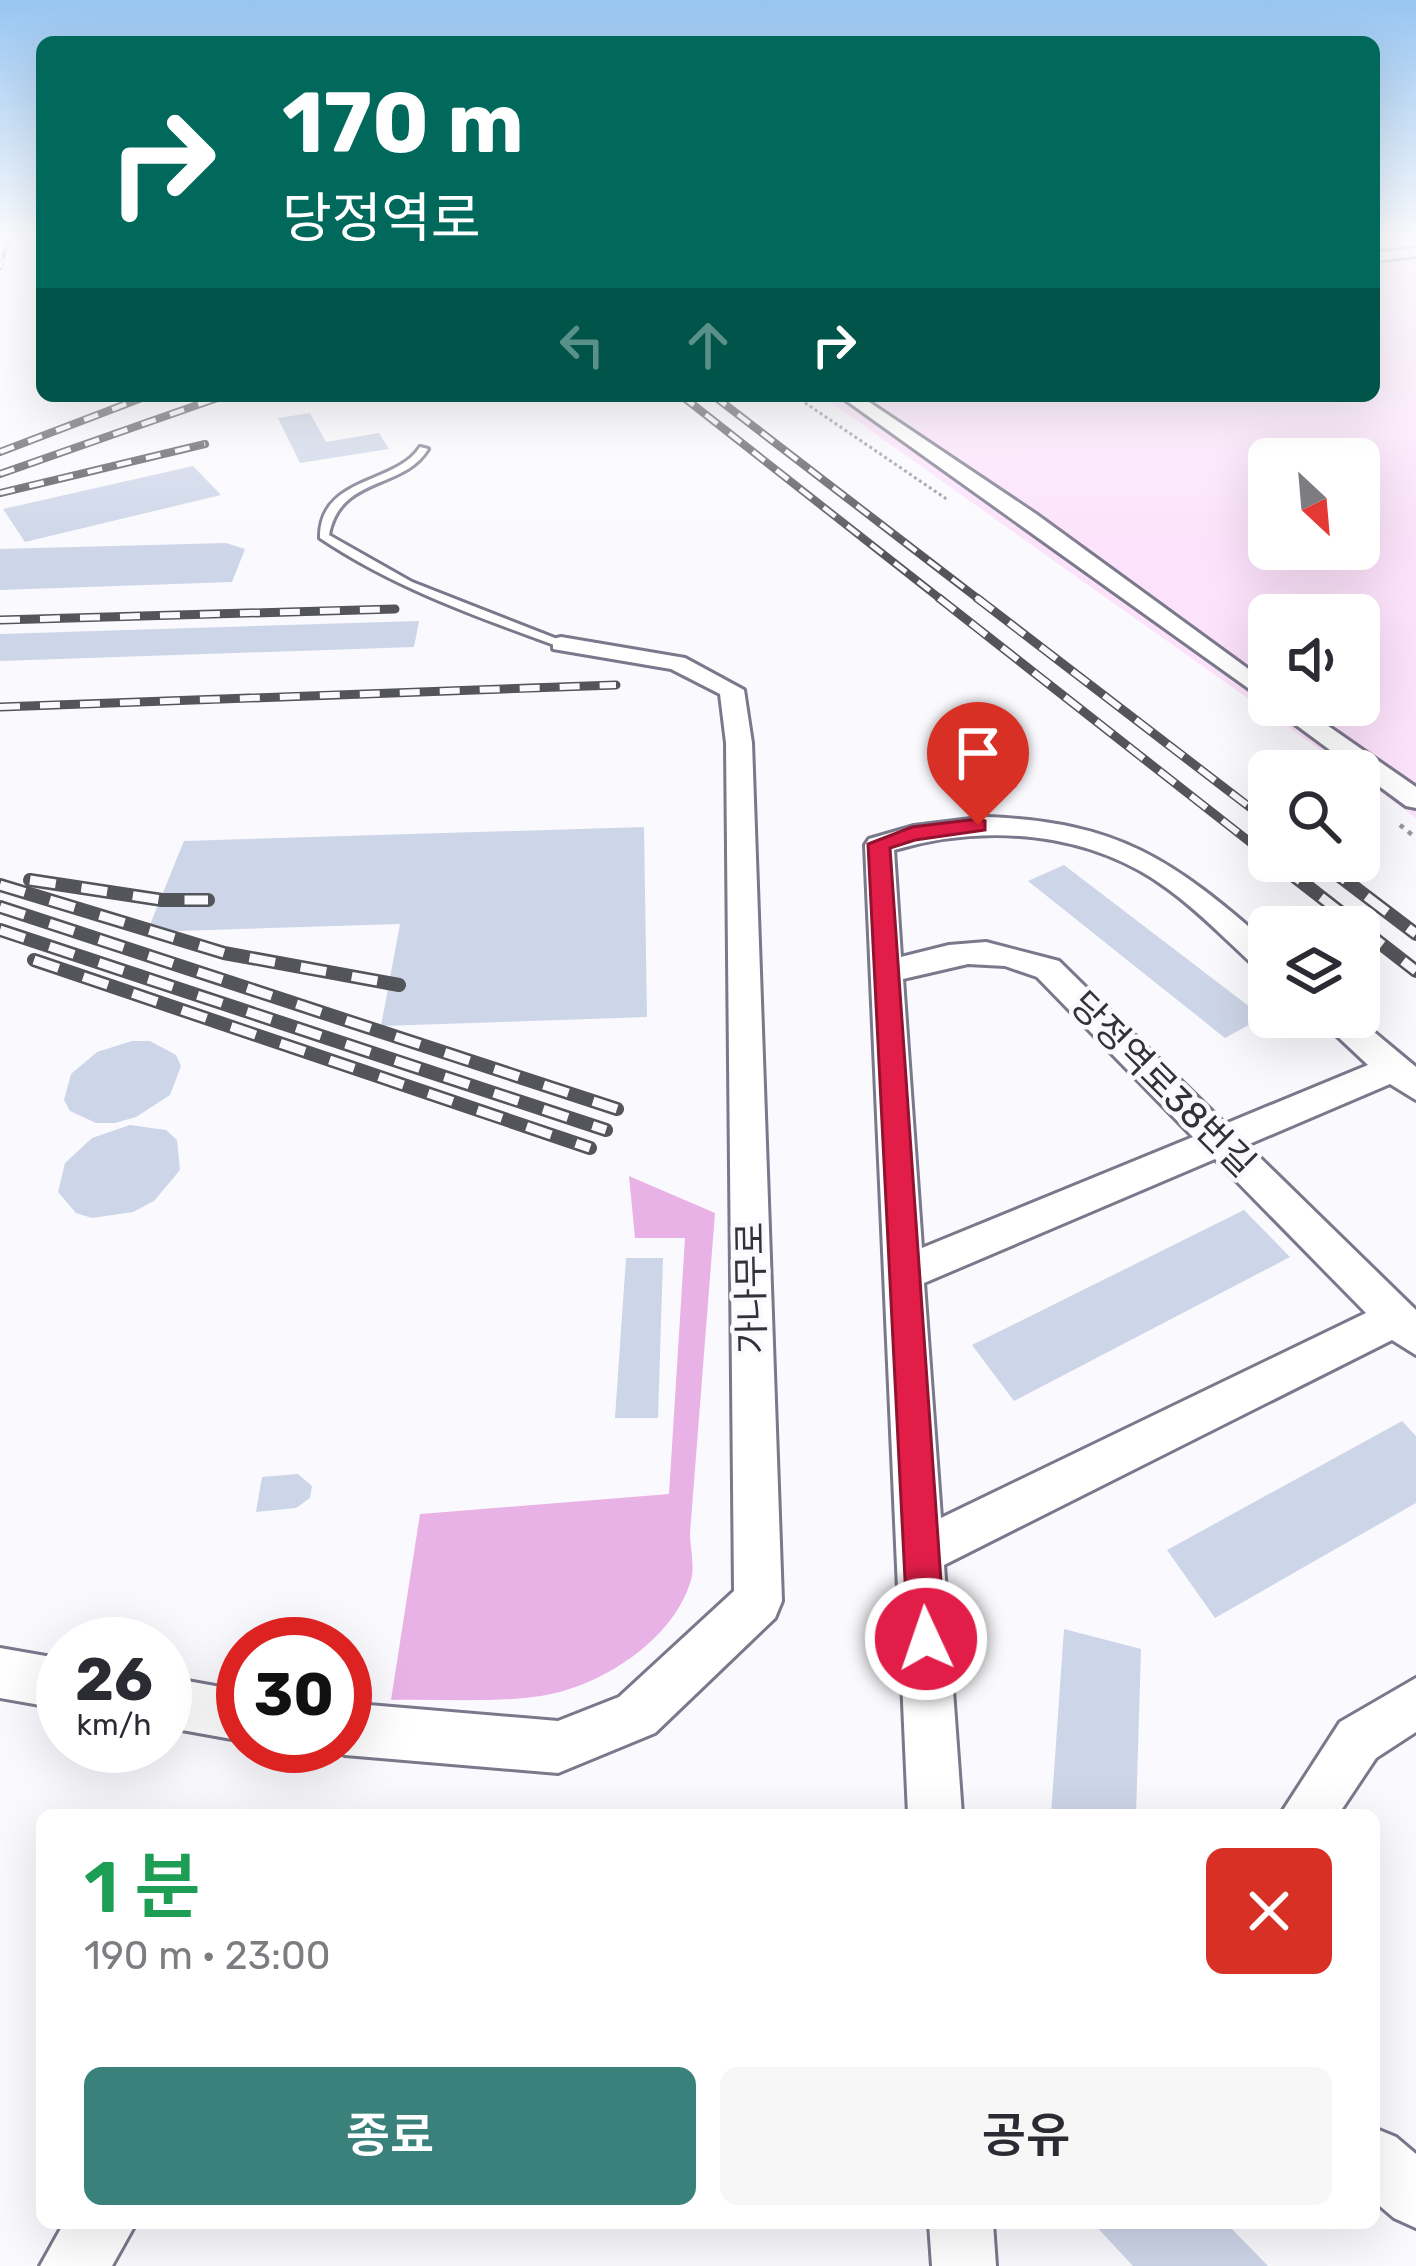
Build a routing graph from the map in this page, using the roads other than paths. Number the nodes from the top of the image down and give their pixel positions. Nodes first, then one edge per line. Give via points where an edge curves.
1 (857, 402) edge
2 (423, 449) dead end
3 (561, 644) joint
4 (1248, 680) edge
5 (1312, 726) edge
6 (1416, 800) edge
7 (1248, 943) edge
8 (887, 973) junction
9 (1359, 1038) edge
10 (1405, 1077) edge
11 (1220, 1141) junction
12 (905, 1273) junction
13 (1406, 1328) edge
14 (922, 1551) junction
15 (0, 1673) edge
16 (36, 1679) edge
17 (1416, 1703) edge
18 (372, 1731) edge
19 (935, 1809) edge
20 (1311, 1809) edge
21 (1380, 2164) edge
22 (1416, 2196) edge
23 (100, 2229) edge
24 (961, 2229) edge
25 (72, 2266) edge
26 (964, 2266) edge

1 - 4 street
2 - 3 lane via 416,461 332,506 324,536 442,599
3 - 18 street, 가나무로 via 677,663 732,690 740,743 758,1601 638,1715 559,1747
5 - 6 street
7 - 8 street via 1164,872 1077,835 978,825 879,844
8 - 11 street, 당정역로38번길 via 951,951 1009,953 1048,969
8 - 12 street
9 - 10 street
10 - 11 street
11 - 12 street
11 - 13 street, 당정역로38번길
12 - 14 street
13 - 14 street, 당정역로38번길
14 - 19 street
15 - 16 street
17 - 20 street via 1358,1740
21 - 22 street
23 - 25 street
24 - 26 street

